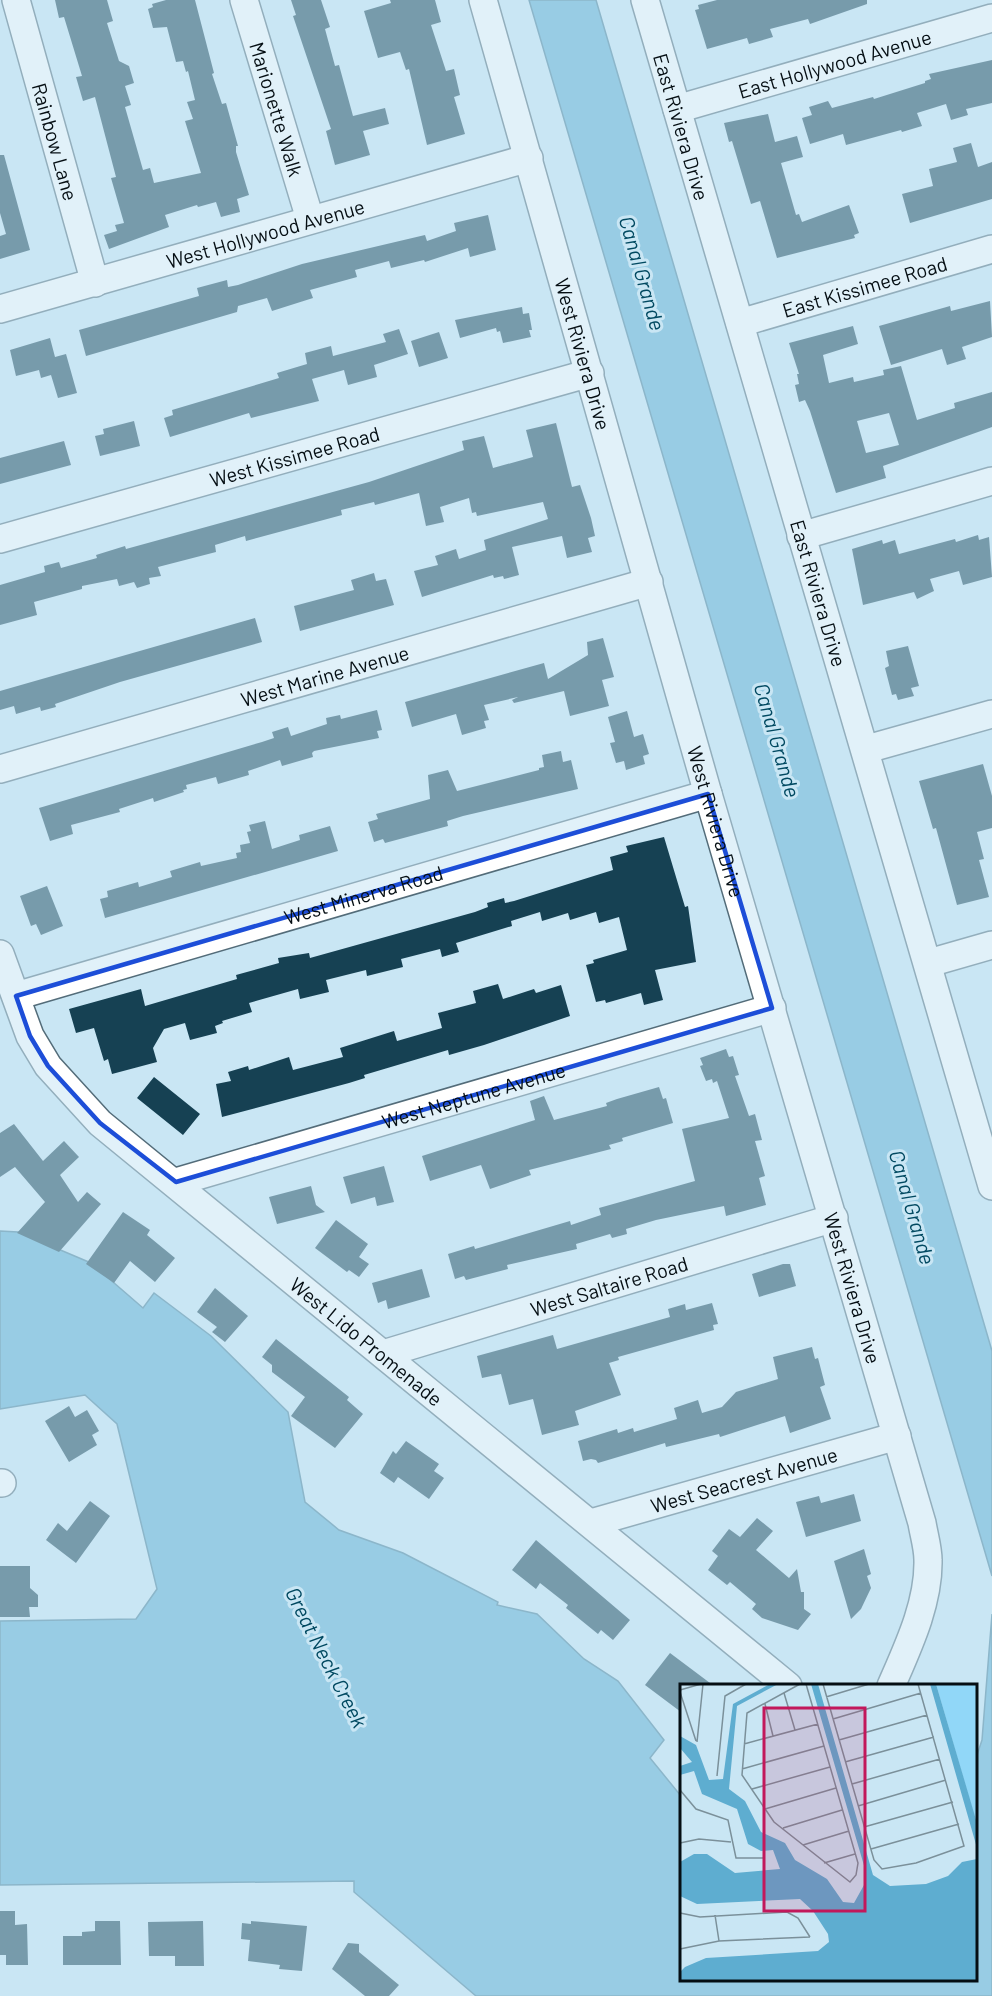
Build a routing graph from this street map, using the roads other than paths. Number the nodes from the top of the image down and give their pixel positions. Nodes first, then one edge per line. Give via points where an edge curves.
1 (16, 0) edge
2 (244, 0) edge
3 (483, 0) edge
4 (645, 0) edge
5 (992, 18) edge
6 (676, 109) junction
7 (530, 158) junction
8 (310, 219) junction
9 (992, 249) edge
10 (95, 283) junction
11 (0, 309) edge
12 (740, 323) junction
13 (590, 373) junction
14 (992, 482) edge
15 (801, 536) junction
16 (0, 539) edge
17 (649, 582) junction
18 (992, 714) edge
19 (867, 749) junction
20 (0, 769) edge
21 (708, 794) junction
22 (992, 945) edge
23 (0, 954) edge
24 (929, 963) junction
25 (16, 996) junction
26 (772, 1008) junction
27 (991, 1180) edge
28 (176, 1182) junction
29 (834, 1218) junction
30 (383, 1354) junction
31 (897, 1436) junction
32 (591, 1523) junction
33 (786, 1684) edge
34 (892, 1684) edge

1 - 10 street, Rainbow Lane
2 - 8 street, Marionette Walk
3 - 7 street, West Riviera Drive
4 - 6 street, East Riviera Drive
5 - 6 street, East Hollywood Avenue
6 - 12 street, East Riviera Drive
7 - 8 street, West Hollywood Avenue
7 - 13 street, West Riviera Drive
8 - 10 street, West Hollywood Avenue
9 - 12 street, East Kissimee Road
10 - 11 street, West Hollywood Avenue
12 - 15 street, East Riviera Drive
13 - 16 street, West Kissimee Road
13 - 17 street, West Riviera Drive
14 - 15 street
15 - 19 street, East Riviera Drive
17 - 20 street, West Marine Avenue
17 - 21 street, West Riviera Drive
18 - 19 street
19 - 24 street, East Riviera Drive
21 - 25 street, West Minerva Road
21 - 26 street, West Riviera Drive
22 - 24 street
23 - 25 street, West Lido Promenade
24 - 27 street, East Riviera Drive
25 - 28 street, West Lido Promenade via 30,1036 48,1066 100,1123
26 - 28 street, West Neptune Avenue
26 - 29 street, West Riviera Drive
28 - 30 street, West Lido Promenade
29 - 30 street, West Saltaire Road
29 - 31 street, West Riviera Drive
30 - 32 street, West Lido Promenade
31 - 32 street, West Seacrest Avenue
31 - 34 street, West Riviera Drive via 922,1523 928,1561 923,1600
32 - 33 street, West Lido Promenade

